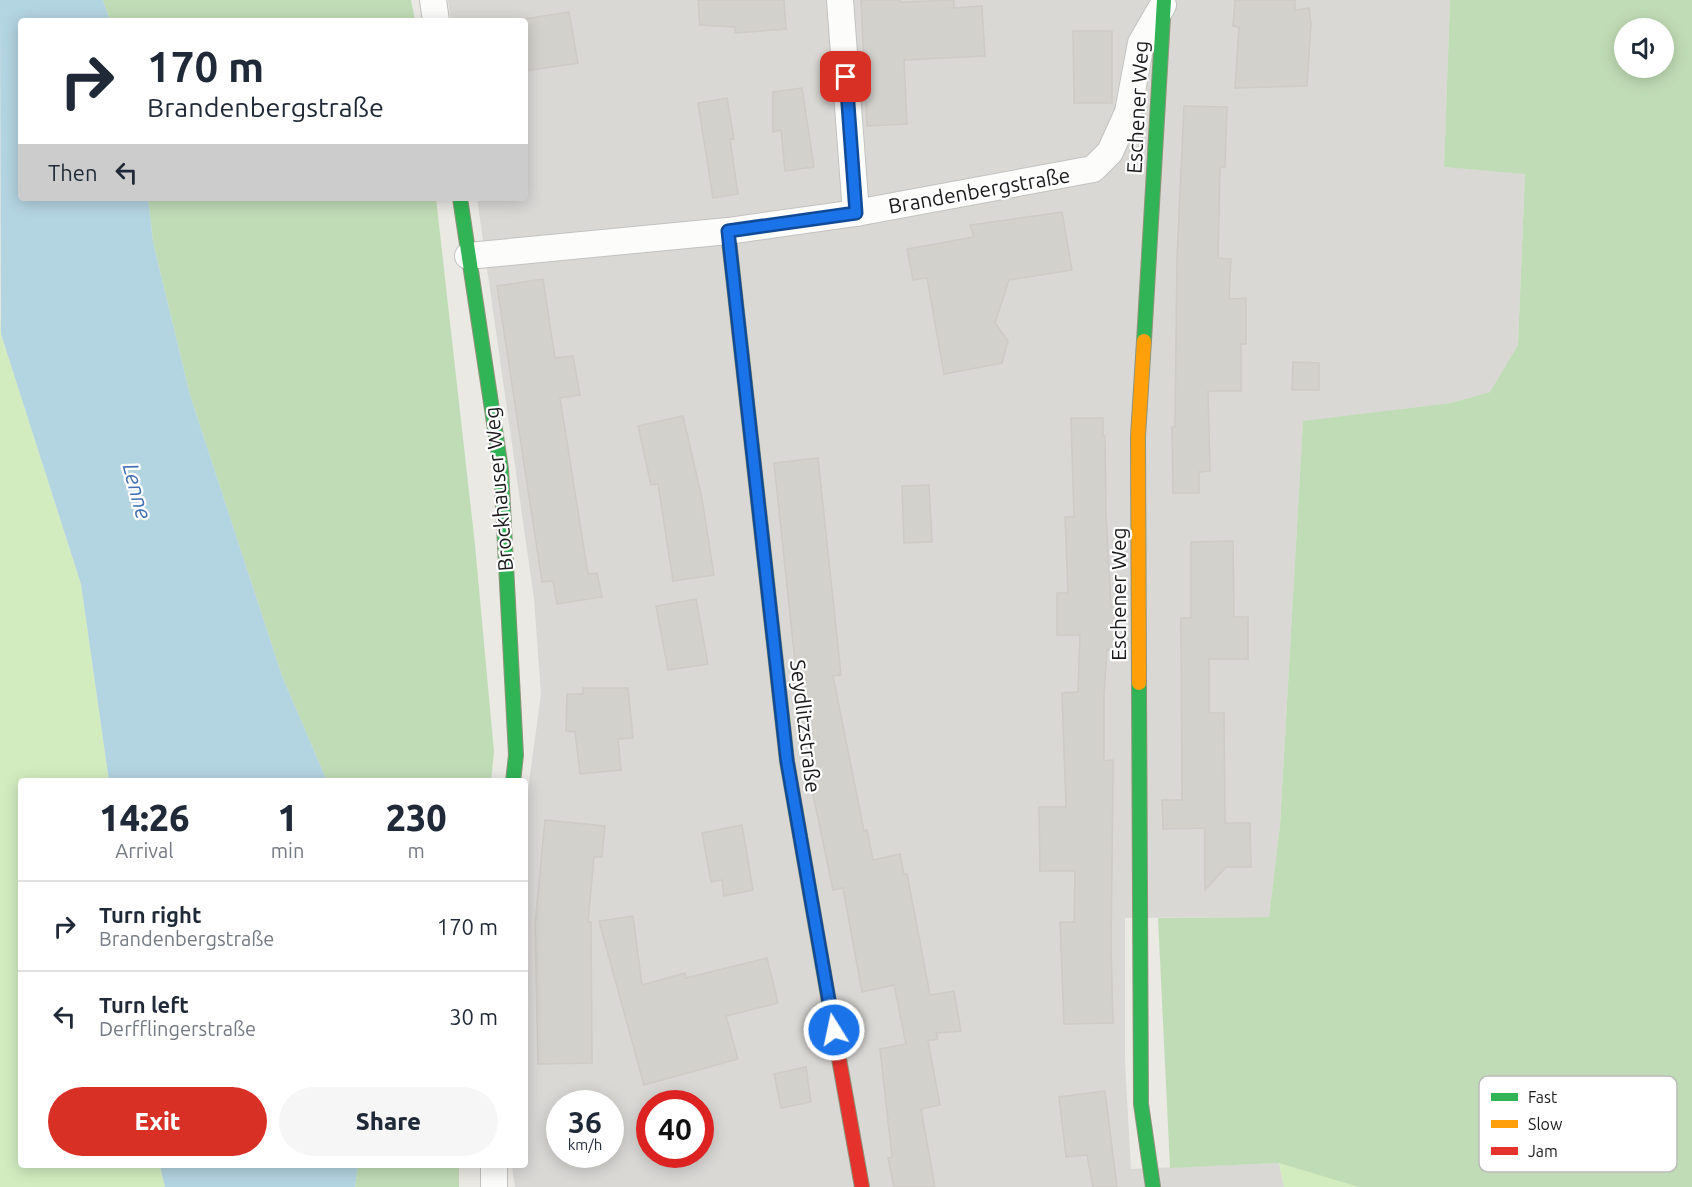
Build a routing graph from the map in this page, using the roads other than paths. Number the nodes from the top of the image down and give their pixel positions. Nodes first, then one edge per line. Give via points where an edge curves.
1 (433, 0) edge
2 (840, 0) edge
3 (1163, 3) edge
4 (436, 18) edge
5 (460, 201) edge
6 (856, 213) junction
7 (728, 231) junction
8 (468, 256) junction
9 (513, 778) edge
10 (494, 1168) edge
11 (494, 1187) edge
12 (862, 1187) edge
13 (1153, 1187) edge

1 - 4 street
2 - 6 street
3 - 6 street, Brandenbergstraße via 1141,43 1128,112 1110,152 1093,169
3 - 13 street, Eschener Weg via 1138,436 1141,1104
5 - 8 street, Brockhauser Weg
6 - 7 street, Brandenbergstraße
7 - 8 street, Brandenbergstraße
7 - 12 street, Seydlitzstraße via 787,761
8 - 9 street, Brockhauser Weg via 501,469 516,755
10 - 11 street

